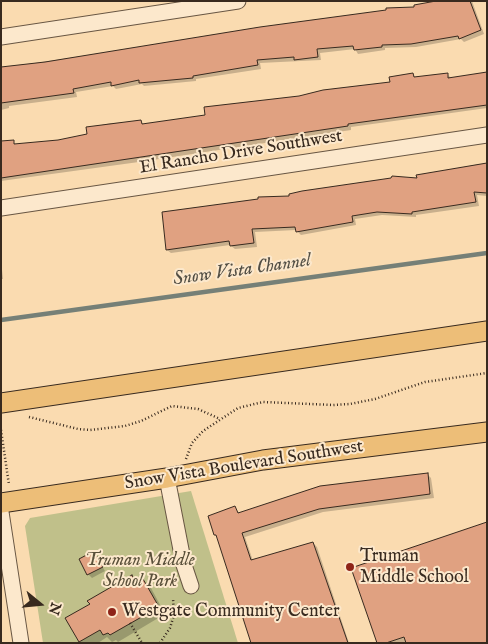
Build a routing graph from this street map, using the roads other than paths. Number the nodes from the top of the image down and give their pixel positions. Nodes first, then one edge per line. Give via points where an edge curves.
1 (238, 1) edge
2 (1, 37) edge
3 (487, 135) edge
4 (1, 208) edge
5 (487, 331) edge
6 (1, 403) edge
7 (487, 432) edge
8 (167, 478) junction
9 (6, 495) edge
10 (1, 512) edge
11 (191, 586) dead end
12 (21, 643) edge

1 - 2 street
3 - 4 street, El Rancho Drive Southwest
5 - 6 main road
7 - 8 main road, Snow Vista Boulevard Southwest via 263,460
8 - 9 main road, Snow Vista Boulevard Southwest
8 - 11 street
10 - 12 street

